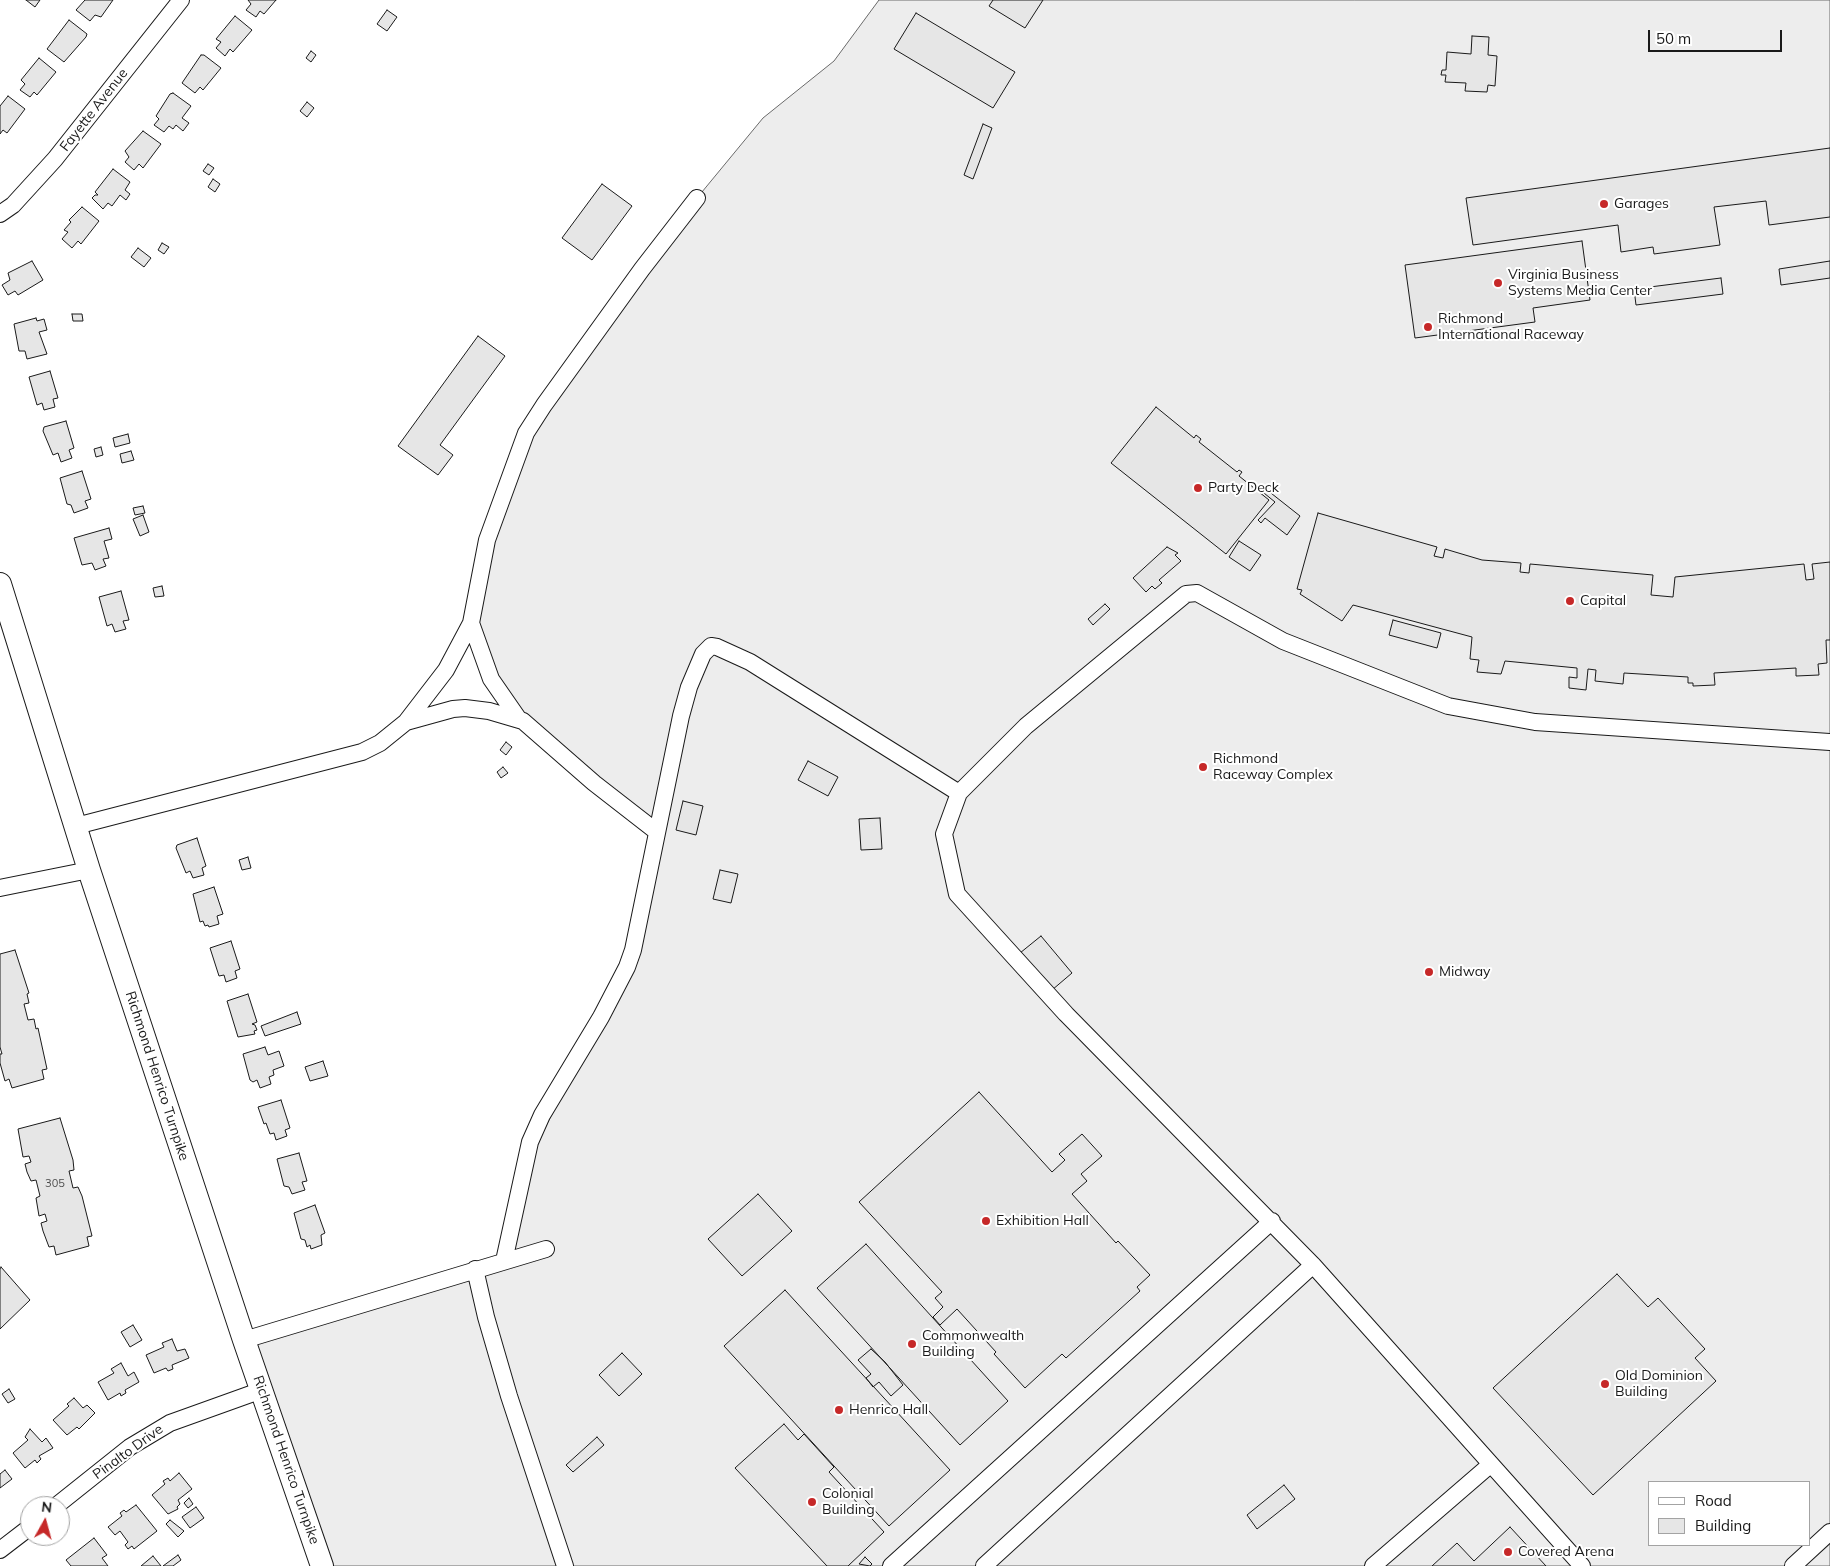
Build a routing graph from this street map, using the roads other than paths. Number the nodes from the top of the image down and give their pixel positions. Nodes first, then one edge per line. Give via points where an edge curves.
1 (181, 0) edge
2 (697, 198) dead end
3 (0, 214) edge
4 (0, 584) edge
5 (471, 623) junction
6 (518, 718) junction
7 (406, 722) junction
8 (1830, 742) edge
9 (959, 793) junction
10 (76, 826) junction
11 (657, 832) junction
12 (89, 870) junction
13 (0, 888) edge
14 (1272, 1221) junction
15 (546, 1249) dead end
16 (504, 1261) junction
17 (1313, 1265) junction
18 (475, 1269) junction
19 (244, 1340) junction
20 (262, 1390) junction
21 (1490, 1465) junction
22 (69, 1496) edge
23 (1830, 1532) edge
24 (20, 1534) edge
25 (0, 1550) edge
26 (322, 1566) edge
27 (565, 1566) edge
28 (891, 1566) edge
29 (984, 1566) edge
30 (1373, 1566) edge
31 (1582, 1566) edge
32 (1793, 1566) edge

1 - 3 street, Fayette Avenue via 55,159
2 - 5 street via 636,277 526,433 487,540
4 - 10 main road, Richmond Henrico Turnpike
5 - 6 street via 491,679
5 - 7 street via 446,670
6 - 7 street via 465,708
6 - 11 street
7 - 10 street via 380,743 362,752
8 - 9 street via 1535,722 1448,706 1284,641 1197,593 1186,594 1026,726
9 - 11 street via 750,662 711,646 703,654 689,688
9 - 14 street via 944,834 957,894 1066,1014
10 - 12 main road, Richmond Henrico Turnpike
11 - 16 street via 627,967 542,1115 530,1142
12 - 13 street
12 - 19 main road, Richmond Henrico Turnpike
14 - 17 street
14 - 28 street
15 - 16 street
16 - 18 street
17 - 21 street
17 - 29 street
18 - 19 street
18 - 27 street via 509,1396
19 - 20 main road, Richmond Henrico Turnpike
20 - 22 street, Pinalto Drive via 170,1423 130,1447
20 - 26 main road, Richmond Henrico Turnpike
21 - 30 street
21 - 31 street
23 - 32 street
24 - 25 street

